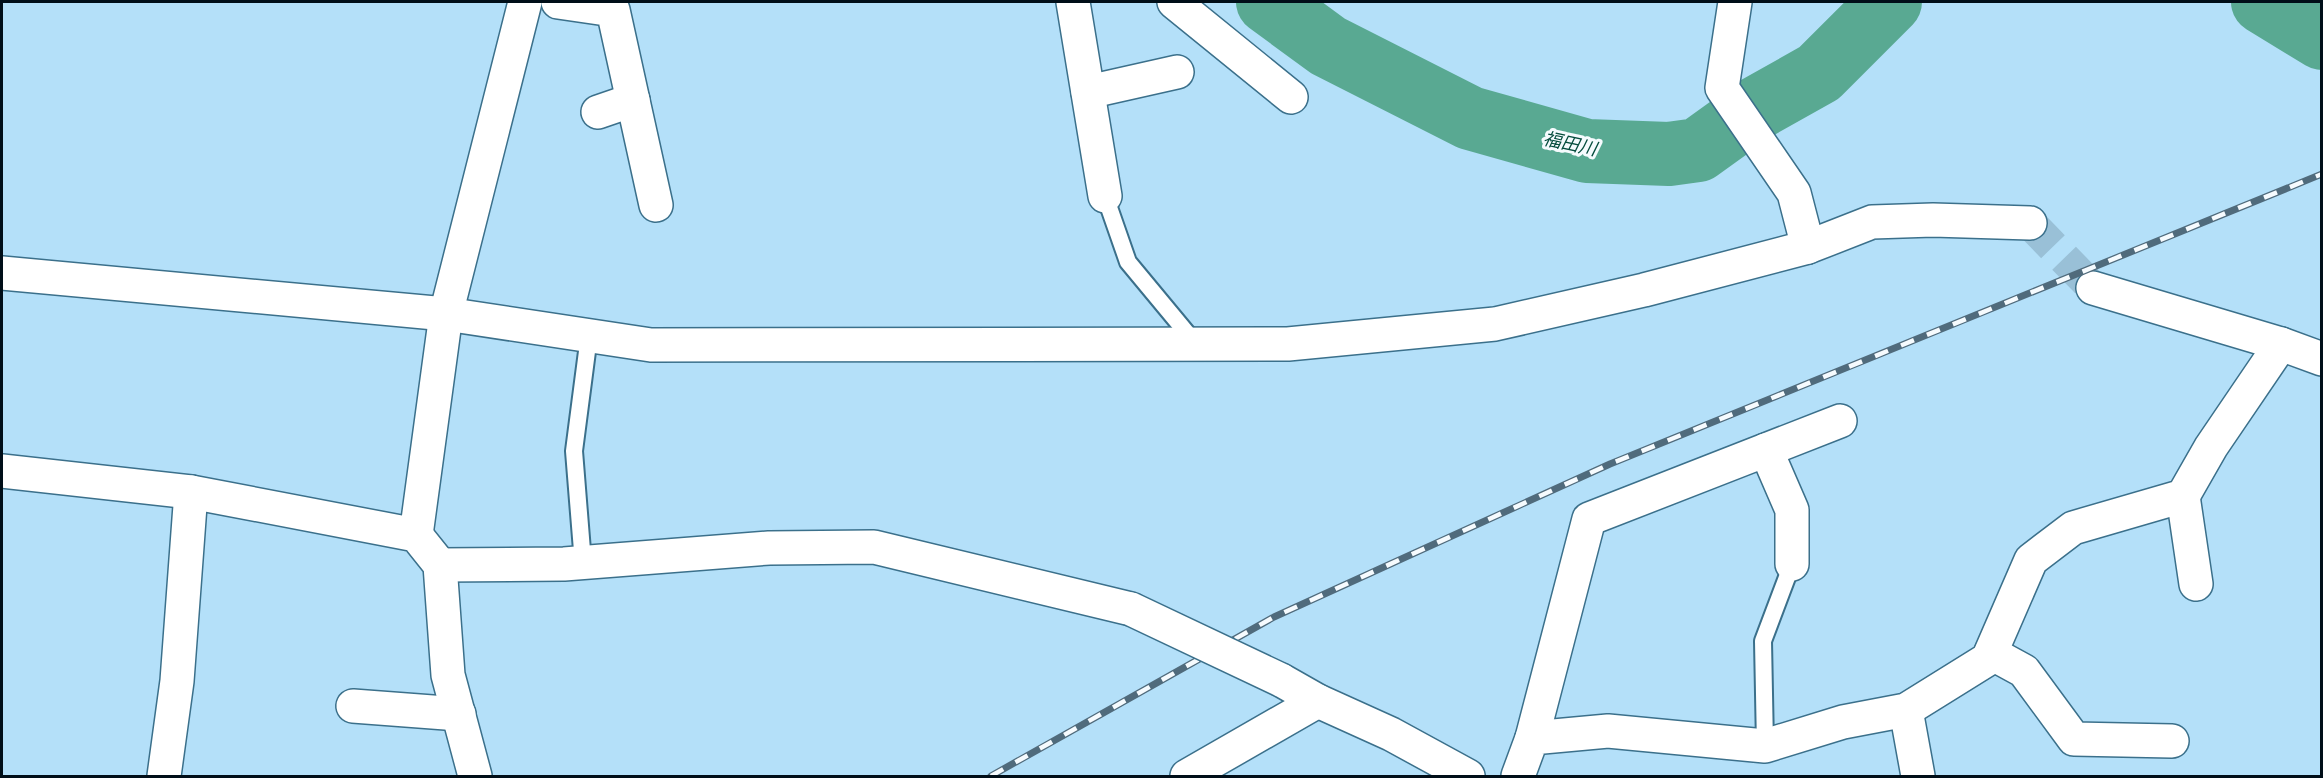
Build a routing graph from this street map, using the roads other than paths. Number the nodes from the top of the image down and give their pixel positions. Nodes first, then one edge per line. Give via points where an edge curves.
1 (525, 2) edge
2 (558, 2) edge
3 (1073, 2) edge
4 (1174, 2) edge
5 (1735, 2) edge
6 (1177, 72) dead end
7 (1088, 92) junction
8 (1292, 98) dead end
9 (633, 100) junction
10 (598, 112) dead end
11 (1105, 196) joint
12 (656, 205) dead end
13 (2030, 223) tunnel mouth
14 (1808, 247) junction
15 (2, 273) edge
16 (2093, 288) tunnel mouth
17 (446, 315) junction
18 (589, 336) junction
19 (2281, 344) junction
20 (1196, 345) junction
21 (2322, 359) edge
22 (1839, 421) dead end
23 (1766, 450) junction
24 (2, 471) edge
25 (191, 492) junction
26 (2183, 496) junction
27 (416, 535) junction
28 (583, 563) junction
29 (1792, 564) joint
30 (440, 565) junction
31 (2196, 584) dead end
32 (1991, 653) junction
33 (1318, 701) junction
34 (353, 706) dead end
35 (1906, 710) junction
36 (459, 714) junction
37 (1532, 738) junction
38 (2172, 741) dead end
39 (1765, 746) junction
40 (164, 777) edge
41 (475, 777) edge
42 (1187, 777) edge
43 (1468, 777) edge
44 (1518, 777) edge
45 (1918, 777) edge

1 - 17 street
2 - 9 street via 613,10
3 - 7 street
4 - 8 street
5 - 14 street via 1722,88 1794,193
6 - 7 street
7 - 11 street
9 - 10 street
9 - 12 street
11 - 20 lane via 1128,262
13 - 14 street via 1872,222
14 - 20 street via 1495,324 1288,344
15 - 17 street
16 - 19 street
17 - 18 street
17 - 27 street
18 - 20 street via 651,345
18 - 28 lane via 574,451
19 - 21 street
19 - 26 street via 2211,447
22 - 23 street
23 - 29 street via 1792,510
23 - 37 street via 1589,519
24 - 25 street
25 - 27 street
25 - 40 street via 177,681
26 - 31 street
26 - 32 street via 2073,528 2031,561
27 - 30 street
28 - 30 street
28 - 33 street, bridge via 769,548 874,547 1131,609
29 - 39 lane via 1763,641
30 - 36 street via 448,675
32 - 35 street via 1988,659
32 - 38 street via 2024,671 2074,739
33 - 42 street
33 - 43 street via 1391,734
34 - 36 street
35 - 39 street via 1843,722
35 - 45 street
36 - 41 street
37 - 39 street via 1608,731
37 - 44 street

